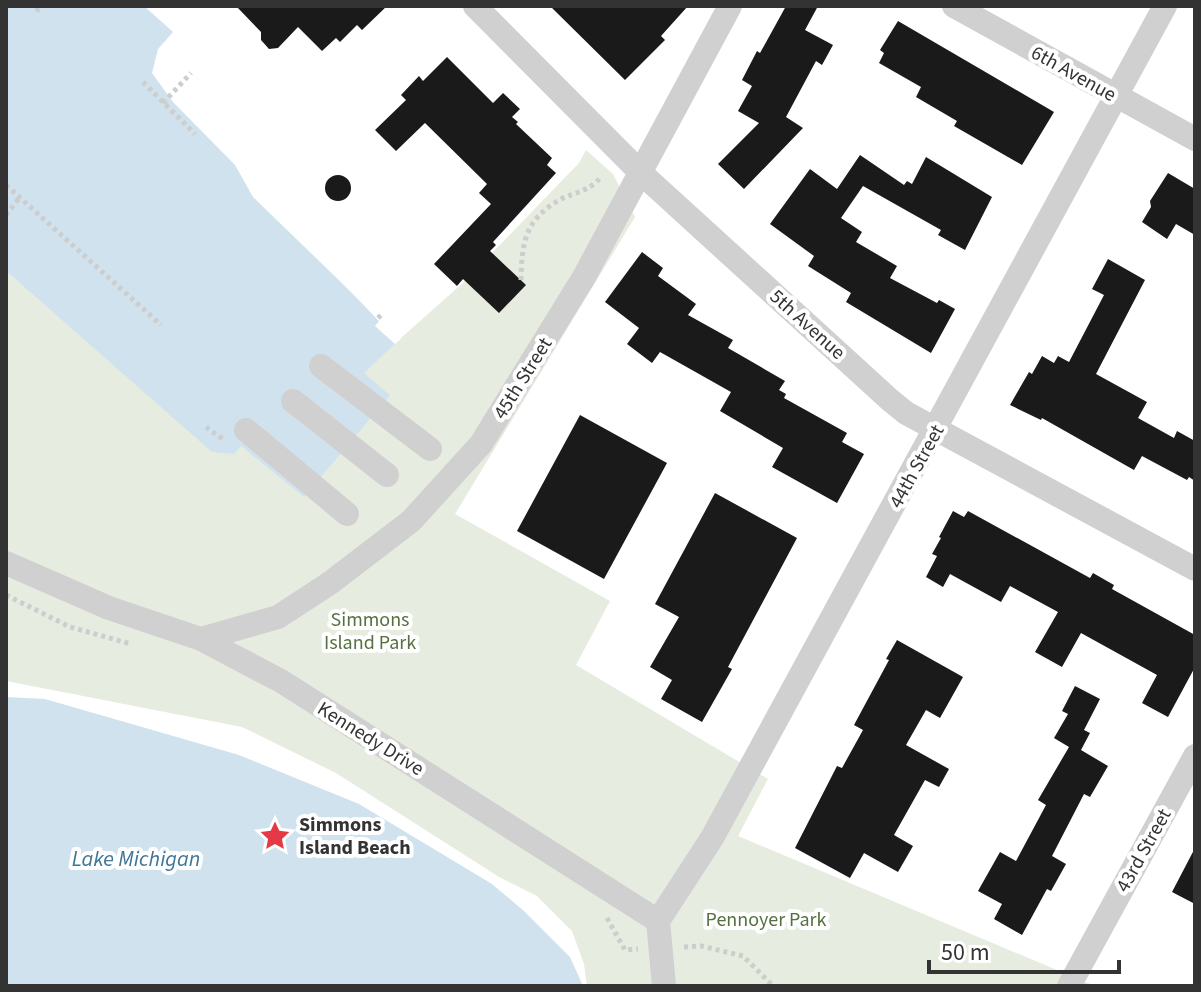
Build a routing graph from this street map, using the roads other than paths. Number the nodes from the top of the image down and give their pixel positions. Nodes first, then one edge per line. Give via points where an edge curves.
1 (475, 6) edge
2 (730, 6) edge
3 (954, 6) edge
4 (1165, 6) edge
5 (1116, 97) junction
6 (1195, 139) edge
7 (641, 173) junction
8 (321, 366) dead end
9 (293, 401) dead end
10 (936, 428) junction
11 (246, 430) dead end
12 (430, 449) dead end
13 (387, 475) dead end
14 (347, 514) dead end
15 (6, 563) edge
16 (1195, 569) edge
17 (201, 639) junction
18 (1195, 756) edge
19 (658, 921) junction
20 (664, 986) edge
21 (1069, 986) edge

1 - 7 street, 5th Avenue
2 - 7 street, 45th Street
3 - 5 street, 6th Avenue
4 - 5 street, 44th Street
5 - 6 street, 6th Avenue
5 - 10 street, 44th Street
7 - 10 street, 5th Avenue via 890,400
7 - 17 street, 45th Street via 481,444 411,521 278,617
8 - 12 street
9 - 13 street
10 - 16 street, 5th Avenue
10 - 19 street, 44th Street via 712,838
11 - 14 street
15 - 17 street, Kennedy Drive via 109,608
17 - 19 street, Kennedy Drive via 281,681
18 - 21 street, 43rd Street
19 - 20 street

